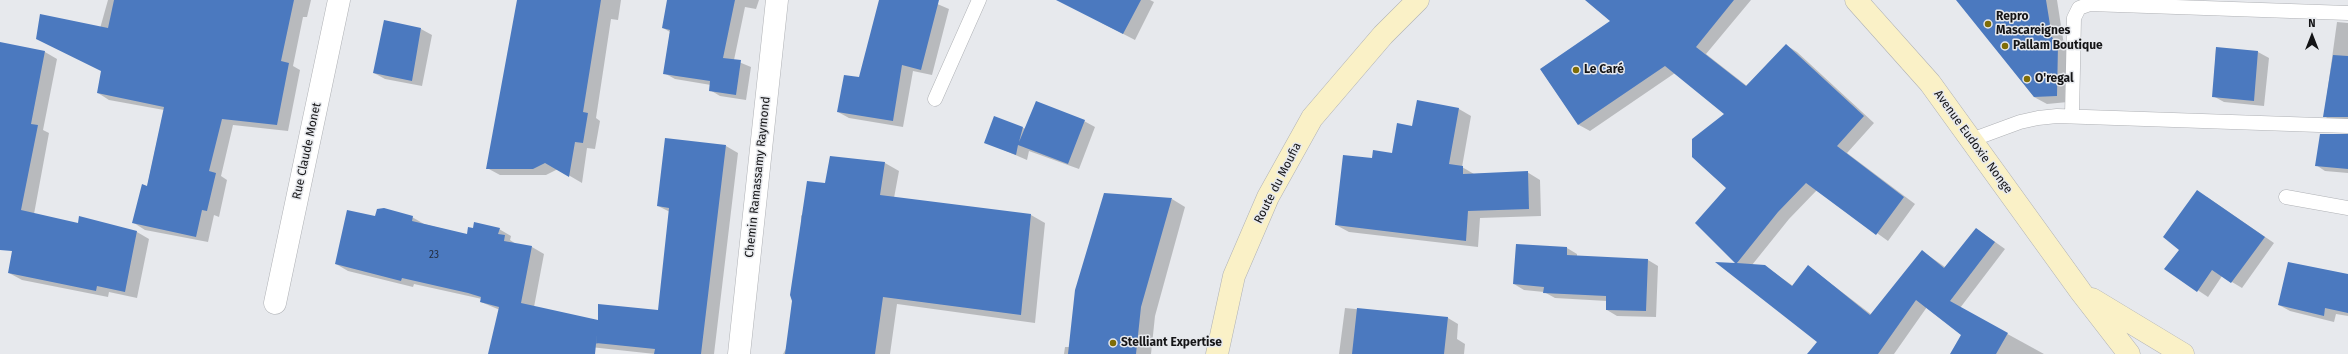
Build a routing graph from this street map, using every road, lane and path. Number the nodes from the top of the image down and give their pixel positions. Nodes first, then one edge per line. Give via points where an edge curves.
1 (339, 0) edge
2 (777, 0) edge
3 (979, 0) edge
4 (1401, 0) edge
5 (1418, 0) edge
6 (1856, 0) edge
7 (2348, 13) edge
8 (1383, 35) junction
9 (935, 99) dead end
10 (2072, 116) junction
11 (2348, 126) edge
12 (1971, 140) junction
13 (2286, 197) dead end
14 (2348, 208) edge
15 (2081, 292) junction
16 (275, 303) dead end
17 (739, 354) edge
18 (1217, 354) edge
19 (2129, 354) edge
20 (2182, 354) edge

1 - 16 street, Rue Claude Monet
2 - 17 street, Chemin Ramassamy Raymond
3 - 9 lane
4 - 8 main road, Route du Moufia
5 - 8 main road, Route du Moufia
6 - 12 main road, Avenue Eudoxie Nonge via 1930,83
7 - 10 lane via 2090,4 2079,8 2074,18
8 - 18 main road, Route du Moufia via 1312,118 1268,197 1234,276
10 - 11 lane
10 - 12 lane via 2038,118
12 - 15 main road, Avenue Eudoxie Nonge
13 - 14 lane
15 - 19 main road, Avenue Eudoxie Nonge
15 - 20 main road, Avenue Eudoxie Nonge

